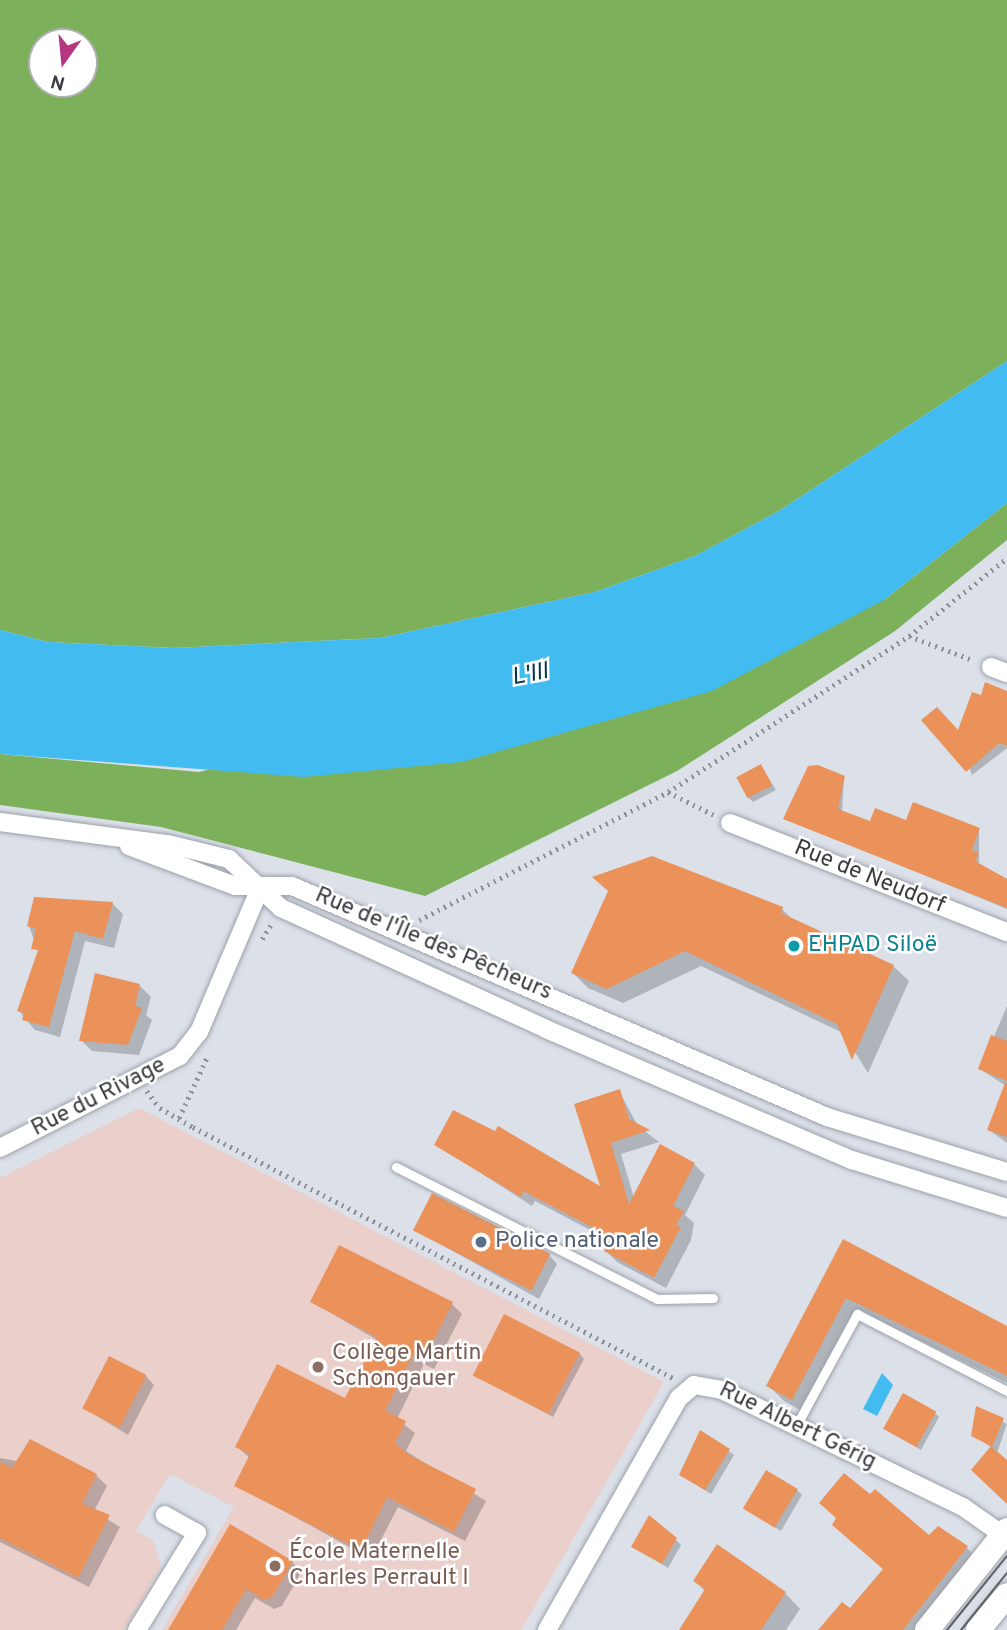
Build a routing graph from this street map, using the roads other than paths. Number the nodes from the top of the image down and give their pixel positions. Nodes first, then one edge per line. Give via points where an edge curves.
1 (0, 822) edge
2 (730, 823) road end
3 (260, 888) junction
4 (1007, 932) edge
5 (564, 1002) junction
6 (546, 1029) junction
7 (827, 1116) junction
8 (814, 1145) junction
9 (0, 1148) edge
10 (396, 1167) dead end
11 (1007, 1172) edge
12 (1007, 1208) edge
13 (713, 1297) dead end
14 (1007, 1391) edge
15 (796, 1426) junction
16 (165, 1515) dead end
17 (1005, 1532) edge
18 (1007, 1595) edge
19 (137, 1630) edge
20 (547, 1630) edge
21 (927, 1630) edge
22 (978, 1630) edge

1 - 3 street, Rue de l'Île des Pêcheurs via 168,844 229,859
2 - 4 street, Rue de Neudorf
3 - 5 street, Rue de l'Île des Pêcheurs via 292,886
3 - 6 street, Rue de l'Île des Pêcheurs via 281,908
3 - 9 street, Rue du Rivage via 199,1032 180,1056
5 - 6 street, Rue de l'Île des Pêcheurs
5 - 7 street, Rue de l'Île des Pêcheurs
6 - 8 street, Rue de l'Île des Pêcheurs
7 - 8 street
7 - 11 street, Rue de l'Île des Pêcheurs
8 - 12 street, Rue de l'Île des Pêcheurs
10 - 13 lane via 657,1299
14 - 15 lane via 857,1314
15 - 17 street, Rue Albert Gérig
15 - 20 street, Rue Albert Gérig via 713,1386 689,1386
16 - 19 street via 197,1533
17 - 21 main road
18 - 22 main road

